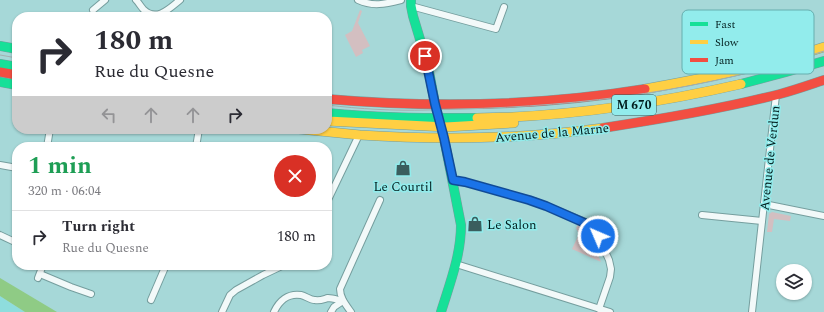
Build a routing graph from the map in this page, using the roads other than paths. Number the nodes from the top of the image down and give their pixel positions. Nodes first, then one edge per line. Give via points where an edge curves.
1 (105, 0) edge
2 (136, 0) edge
3 (180, 0) edge
4 (358, 0) edge
5 (401, 0) edge
6 (411, 3) edge
7 (504, 7) dead end
8 (94, 10) dead end
9 (148, 12) edge
10 (164, 12) edge
11 (0, 46) edge
12 (824, 47) edge
13 (12, 48) edge
14 (814, 50) edge
15 (824, 60) edge
16 (814, 63) edge
17 (0, 64) edge
18 (12, 66) edge
19 (824, 67) edge
20 (814, 70) edge
21 (0, 72) edge
22 (12, 74) edge
23 (721, 74) edge
24 (778, 74) edge
25 (802, 74) edge
26 (824, 80) edge
27 (0, 82) edge
28 (12, 84) edge
29 (776, 95) junction
30 (332, 99) edge
31 (435, 104) junction
32 (332, 114) edge
33 (332, 121) edge
34 (440, 122) junction
35 (332, 132) edge
36 (359, 135) junction
37 (444, 138) junction
38 (0, 165) edge
39 (12, 167) edge
40 (453, 180) junction
41 (332, 192) edge
42 (380, 200) dead end
43 (764, 204) junction
44 (702, 215) dead end
45 (824, 216) edge
46 (762, 222) junction
47 (0, 236) edge
48 (12, 241) edge
49 (456, 264) junction
50 (41, 270) edge
51 (164, 270) edge
52 (274, 270) edge
53 (91, 294) dead end
54 (151, 300) dead end
55 (343, 300) junction
56 (600, 309) junction
57 (222, 312) edge
58 (274, 312) edge
59 (331, 312) edge
60 (351, 312) edge
61 (441, 312) edge
62 (610, 312) edge
63 (752, 312) edge

1 - 8 street
2 - 9 street
3 - 10 street
4 - 5 street via 375,5
6 - 7 street via 496,29
6 - 31 street
11 - 13 street
12 - 14 street
15 - 16 street, Avenue de la Marne / M 670
17 - 18 street
19 - 20 street, Avenue de la Marne / M 670
21 - 22 street
23 - 31 street via 596,96 532,102
24 - 34 street, Avenue de la Marne / M 670 via 717,90 627,106
25 - 34 street, Avenue de la Marne / M 670 via 718,95 637,111 483,126
26 - 29 street, Avenue de la Marne
27 - 28 street
29 - 37 street, Avenue de la Marne via 705,111 606,127 525,136
29 - 43 street, Avenue de Verdun
30 - 31 street
31 - 34 street
32 - 34 street, Avenue de la Marne / M 670
33 - 34 street, Avenue de la Marne / M 670
34 - 37 street
35 - 36 street, Avenue de la Marne
36 - 37 street, Avenue de la Marne
36 - 41 street
37 - 40 street
38 - 39 street
40 - 49 street via 462,230
40 - 56 street via 540,203 591,226 598,236 611,269
42 - 55 street via 341,285
43 - 45 street
43 - 46 street, Avenue de Verdun
44 - 46 street, Avenue de Verdun
46 - 63 street, Avenue de Verdun
47 - 48 street
49 - 56 street
49 - 61 street
50 - 53 street via 39,276
51 - 54 street
52 - 57 street via 236,290 230,295
55 - 58 street via 316,300 301,295 292,296 282,300
55 - 59 street
55 - 60 street
56 - 62 street

